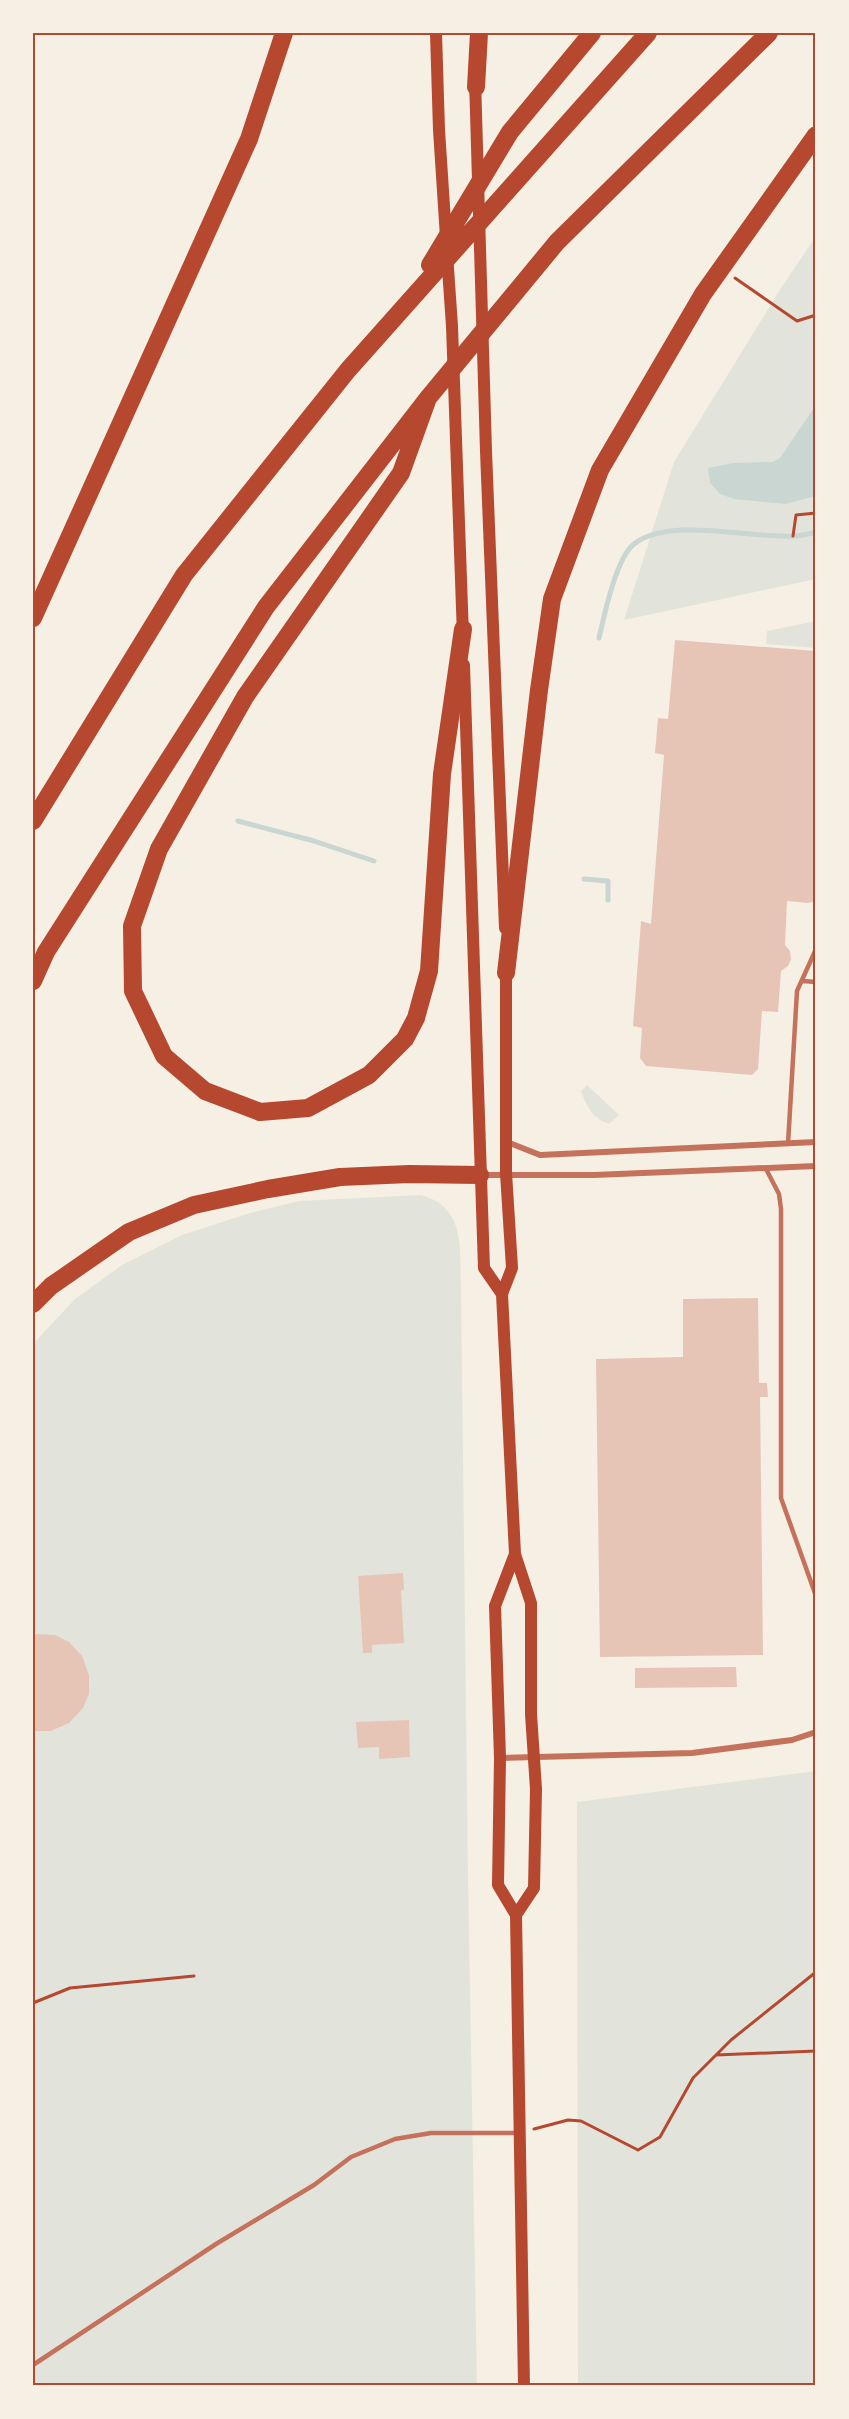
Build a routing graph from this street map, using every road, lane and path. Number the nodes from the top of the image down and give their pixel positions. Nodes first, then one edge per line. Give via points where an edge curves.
1 (284, 33) edge
2 (436, 33) edge
3 (474, 33) edge
4 (479, 33) edge
5 (592, 33) edge
6 (648, 33) edge
7 (769, 33) edge
8 (476, 87) junction
9 (816, 135) edge
10 (721, 268) junction
11 (407, 303) junction
12 (816, 315) edge
13 (428, 398) junction
14 (816, 513) edge
15 (793, 536) dead end
16 (33, 618) edge
17 (463, 628) junction
18 (33, 821) edge
19 (816, 949) edge
20 (506, 973) junction
21 (33, 981) edge
22 (802, 981) junction
23 (816, 982) edge
24 (507, 1142) junction
25 (816, 1142) edge
26 (788, 1144) junction
27 (816, 1166) edge
28 (766, 1169) junction
29 (506, 1173) junction
30 (480, 1175) junction
31 (502, 1294) junction
32 (33, 1304) edge
33 (515, 1554) junction
34 (816, 1596) edge
35 (816, 1732) edge
36 (534, 1756) junction
37 (500, 1758) junction
38 (516, 1915) junction
39 (816, 1972) edge
40 (194, 1976) dead end
41 (33, 2003) edge
42 (816, 2051) edge
43 (716, 2055) junction
44 (521, 2133) junction
45 (33, 2365) edge
46 (524, 2386) edge

1 - 16 highway via 249,139
2 - 17 main road
3 - 8 main road
4 - 8 highway
5 - 11 highway via 510,132
6 - 11 highway
7 - 13 highway via 557,242
8 - 20 main road
9 - 10 highway
10 - 12 path via 797,321
10 - 20 highway via 600,470 552,599
11 - 18 highway via 348,370 184,575
13 - 17 highway via 401,473 245,697 159,849 132,926 133,991 164,1056 205,1090 260,1112 309,1108 369,1075 405,1039 416,1018 429,971 442,774
13 - 21 highway via 266,608 46,952
14 - 15 path via 796,515
17 - 30 main road
19 - 22 lane
20 - 24 main road
22 - 23 lane
22 - 26 lane via 797,991
24 - 26 street via 540,1155
24 - 29 main road
25 - 26 street
27 - 28 street
28 - 29 street via 594,1175
28 - 34 lane via 779,1194 781,1209 781,1498
29 - 30 street
29 - 31 main road via 512,1268
30 - 31 main road via 484,1268
30 - 32 highway via 340,1177 194,1205 129,1232 51,1286
31 - 33 main road
33 - 36 main road via 531,1602
33 - 37 main road via 495,1606
35 - 36 street via 792,1740 692,1753
36 - 37 street
36 - 38 main road via 534,1888
37 - 38 main road via 498,1885
38 - 44 main road
39 - 43 path
40 - 41 path via 70,1988
42 - 43 path
43 - 44 path via 693,2078 660,2137 638,2150 581,2121 568,2120
44 - 45 lane via 431,2133 395,2139 351,2157 314,2186 216,2244
44 - 46 main road

